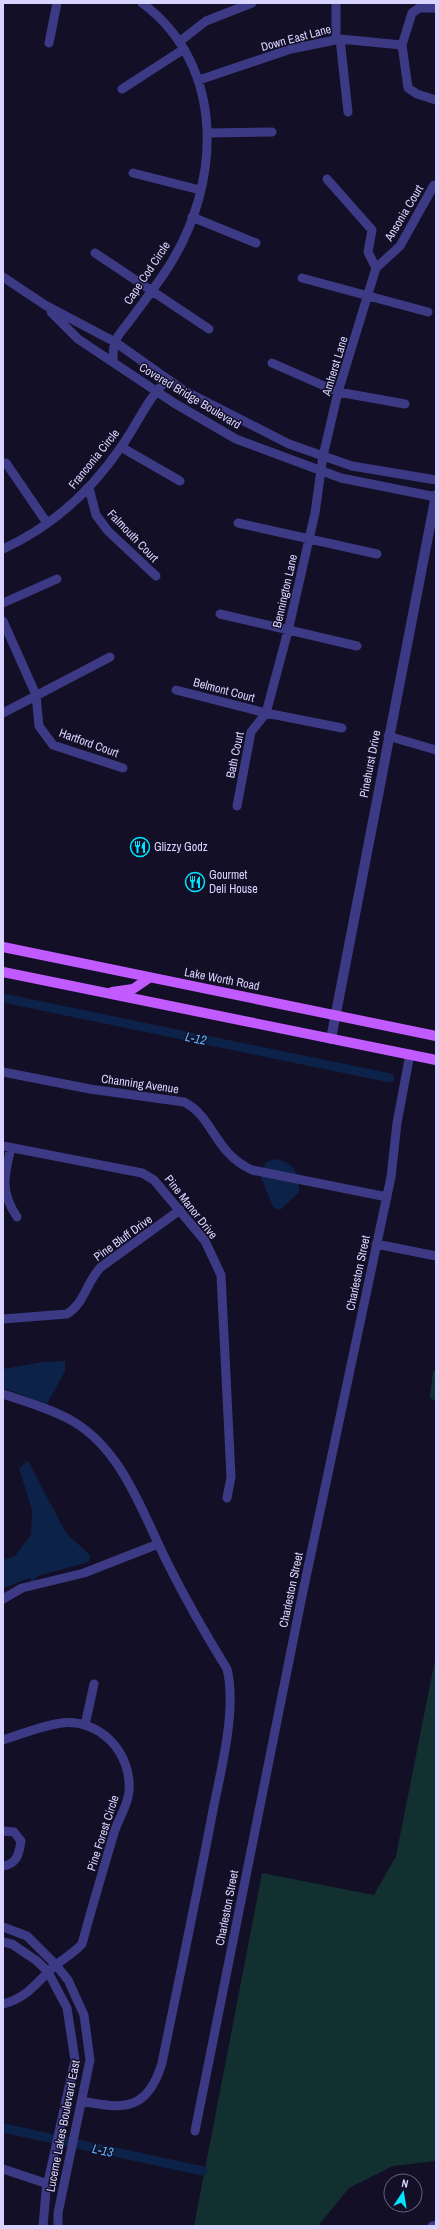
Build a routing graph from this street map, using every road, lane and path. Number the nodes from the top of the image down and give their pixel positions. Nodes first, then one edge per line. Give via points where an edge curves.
1 (57, 3) edge
2 (142, 3) edge
3 (252, 3) edge
4 (336, 3) edge
5 (436, 8) edge
6 (338, 39) junction
7 (49, 43) dead end
8 (182, 45) junction
9 (402, 45) junction
10 (199, 80) junction
11 (122, 89) dead end
12 (436, 100) edge
13 (348, 112) dead end
14 (272, 132) dead end
15 (208, 133) junction
16 (133, 172) dead end
17 (327, 179) dead end
18 (434, 185) dead end
19 (200, 190) junction
20 (192, 217) junction
21 (256, 243) dead end
22 (95, 253) dead end
23 (376, 268) junction
24 (3, 277) edge
25 (302, 278) dead end
26 (150, 292) junction
27 (369, 296) junction
28 (44, 305) junction
29 (428, 312) dead end
30 (208, 329) dead end
31 (115, 342) junction
32 (112, 360) junction
33 (272, 363) dead end
34 (167, 380) junction
35 (155, 390) junction
36 (338, 392) junction
37 (405, 404) dead end
38 (121, 447) junction
39 (322, 456) junction
40 (6, 463) dead end
41 (321, 472) junction
42 (180, 480) dead end
43 (436, 480) edge
44 (89, 488) junction
45 (436, 496) edge
46 (47, 523) junction
47 (238, 523) dead end
48 (309, 540) junction
49 (3, 549) edge
50 (377, 554) dead end
51 (156, 576) dead end
52 (57, 579) dead end
53 (3, 603) edge
54 (220, 614) dead end
55 (3, 621) edge
56 (288, 632) junction
57 (357, 646) dead end
58 (110, 656) dead end
59 (176, 690) dead end
60 (36, 695) junction
61 (266, 713) junction
62 (3, 714) edge
63 (342, 728) dead end
64 (388, 736) junction
65 (436, 750) edge
66 (123, 768) dead end
67 (237, 806) dead end
68 (3, 948) edge
69 (3, 972) edge
70 (149, 978) junction
71 (104, 993) junction
72 (335, 1016) junction
73 (436, 1036) edge
74 (331, 1039) junction
75 (410, 1054) junction
76 (436, 1060) edge
77 (3, 1072) edge
78 (7, 1147) edge
79 (387, 1197) junction
80 (180, 1210) junction
81 (17, 1217) dead end
82 (376, 1244) junction
83 (436, 1256) edge
84 (3, 1319) edge
85 (3, 1394) edge
86 (227, 1498) dead end
87 (158, 1544) junction
88 (3, 1599) edge
89 (94, 1684) dead end
90 (85, 1725) junction
91 (3, 1740) edge
92 (3, 1831) edge
93 (3, 1866) edge
94 (3, 1927) edge
95 (3, 1942) edge
96 (56, 1965) junction
97 (48, 1972) junction
98 (3, 2004) edge
99 (82, 2101) junction
100 (62, 2116) junction
101 (78, 2120) junction
102 (195, 2131) dead end
103 (3, 2169) edge
104 (48, 2184) junction
105 (436, 2225) edge
106 (44, 2226) edge
107 (58, 2226) edge
108 (432, 2226) edge

1 - 7 street
2 - 8 street, Cape Cod Circle via 163,21
3 - 8 street via 206,21
4 - 6 street
5 - 9 street via 419,8 412,14
6 - 9 street, Down East Lane
6 - 10 street, Down East Lane via 290,49
6 - 13 street
8 - 10 street, Cape Cod Circle
8 - 11 street
9 - 12 street via 408,88
10 - 15 street, Cape Cod Circle via 207,115
14 - 15 street
15 - 19 street, Cape Cod Circle via 206,162
16 - 19 street
17 - 23 street via 372,230 368,252
18 - 23 street, Ansonia Court via 400,246
19 - 20 street, Cape Cod Circle
20 - 21 street
20 - 26 street, Cape Cod Circle via 178,251
22 - 26 street
23 - 27 street, Amherst Lane
24 - 28 street, Covered Bridge Boulevard
25 - 27 street
26 - 30 street
26 - 31 street, Cape Cod Circle
27 - 29 street
27 - 36 street, Amherst Lane
28 - 31 street, Covered Bridge Boulevard
28 - 32 street, Covered Bridge Boulevard via 78,339
31 - 32 street, Cape Cod Circle
31 - 34 street, Covered Bridge Boulevard
32 - 35 street, Covered Bridge Boulevard
33 - 36 street
34 - 35 street, Franconia Circle
34 - 39 street, Covered Bridge Boulevard via 237,419 289,444
35 - 38 street, Franconia Circle
35 - 41 street, Covered Bridge Boulevard via 236,439
36 - 37 street
36 - 39 street, Amherst Lane
38 - 42 street
38 - 44 street, Franconia Circle
39 - 41 street, Amherst Lane
39 - 43 street, Covered Bridge Boulevard via 352,466
40 - 46 street
41 - 45 street, Covered Bridge Boulevard
41 - 48 street, Bennington Lane
44 - 46 street, Franconia Circle
44 - 51 street, Falmouth Court via 96,515 108,531
45 - 64 street, Pinehurst Drive
46 - 49 street, Franconia Circle
47 - 48 street
48 - 50 street
48 - 56 street, Bennington Lane
52 - 53 street
54 - 56 street
55 - 60 street, Hartford Court
56 - 57 street
56 - 61 street, Bennington Lane
58 - 60 street
59 - 61 street, Belmont Court
60 - 62 street
60 - 66 street, Hartford Court via 39,726 53,746
61 - 63 street, Belmont Court
61 - 67 street, Bath Court via 251,732
64 - 65 street
64 - 72 street, Pinehurst Drive
68 - 70 main road, Lake Worth Road
69 - 71 main road
70 - 71 main road via 133,989
70 - 72 main road, Lake Worth Road
71 - 74 main road
72 - 73 main road, Lake Worth Road
72 - 74 street, Pinehurst Drive
74 - 75 main road
75 - 76 main road
75 - 79 street, Charleston Street
77 - 79 street, Channing Avenue via 90,1089 184,1102 202,1117 225,1152 238,1164 252,1170
78 - 80 street, Pine Manor Drive via 136,1170 154,1180
78 - 81 street via 7,1202
79 - 82 street, Charleston Street
80 - 84 street, Pine Bluff Drive via 101,1267 81,1302 72,1311 67,1314
80 - 86 street, Pine Manor Drive via 205,1241 221,1275 231,1477
82 - 83 street
82 - 102 street, Charleston Street via 302,1596
85 - 87 street via 47,1409 74,1422 97,1441 132,1489
87 - 88 street via 84,1573 22,1588
87 - 99 street via 227,1670 231,1700 200,1878 156,2083 145,2096 132,2104 108,2106
89 - 90 street
90 - 91 street, Pine Forest Circle via 61,1723
90 - 96 street, Pine Forest Circle via 104,1735 119,1750 128,1770 129,1791 114,1832 82,1944
92 - 93 street via 14,1832 21,1841 16,1860
94 - 96 street, Lucerne Lakes Boulevard East via 27,1936
95 - 97 street via 12,1944
96 - 97 street, Pine Forest Circle
96 - 99 street, Lucerne Lakes Boulevard East via 68,1980 84,2015 90,2060
97 - 98 street, Pine Forest Circle via 42,1981 21,1997
97 - 100 street, Lucerne Lakes Boulevard East via 66,2008 75,2060
99 - 101 street, Lucerne Lakes Boulevard East
100 - 101 street
100 - 104 street, Lucerne Lakes Boulevard East
101 - 107 street, Lucerne Lakes Boulevard East via 58,2213
103 - 104 street
104 - 106 street, Lucerne Lakes Boulevard East
105 - 108 street

